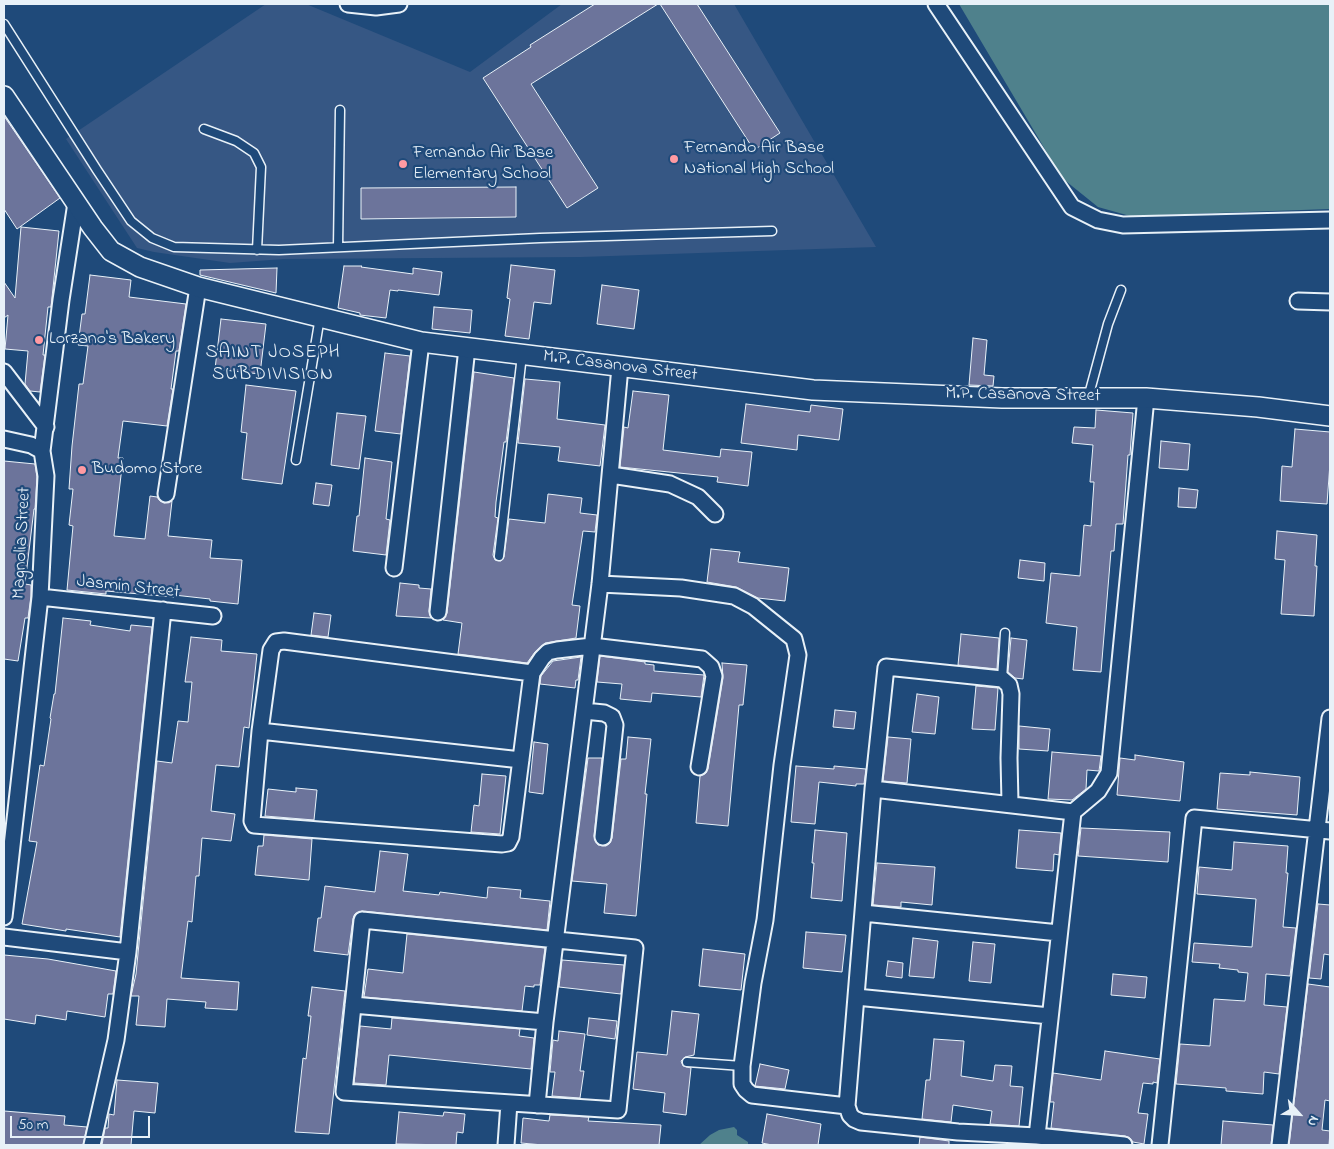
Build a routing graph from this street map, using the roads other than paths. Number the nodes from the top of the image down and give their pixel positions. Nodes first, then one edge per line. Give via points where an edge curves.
1 (348, 4) edge
2 (399, 4) edge
3 (936, 4) edge
4 (4, 24) edge
5 (4, 96) edge
6 (340, 110) dead end
7 (204, 130) dead end
8 (76, 202) junction
9 (1330, 220) edge
10 (772, 231) dead end
11 (338, 247) junction
12 (257, 250) junction
13 (198, 287) junction
14 (1121, 290) dead end
15 (1298, 301) dead end
16 (1330, 302) edge
17 (320, 317) junction
18 (421, 342) junction
19 (466, 348) junction
20 (522, 355) junction
21 (620, 367) junction
22 (4, 372) edge
23 (1088, 398) junction
24 (1146, 398) junction
25 (1330, 416) edge
26 (46, 427) junction
27 (4, 439) edge
28 (42, 451) junction
29 (296, 460) dead end
30 (611, 475) junction
31 (166, 494) dead end
32 (715, 514) dead end
33 (499, 556) dead end
34 (394, 568) dead end
35 (600, 584) junction
36 (40, 597) junction
37 (164, 610) junction
38 (438, 612) dead end
39 (213, 616) dead end
40 (1005, 633) dead end
41 (592, 646) junction
42 (532, 674) junction
43 (1002, 679) junction
44 (584, 711) junction
45 (1330, 718) edge
46 (260, 731) junction
47 (521, 760) junction
48 (699, 767) dead end
49 (873, 789) junction
50 (1010, 803) junction
51 (1073, 812) junction
52 (1324, 831) edge
53 (603, 837) dead end
54 (863, 913) junction
55 (4, 917) edge
56 (1059, 933) junction
57 (4, 937) edge
58 (556, 940) junction
59 (128, 952) junction
60 (856, 997) junction
61 (353, 1005) junction
62 (1050, 1016) junction
63 (545, 1022) junction
64 (687, 1062) dead end
65 (742, 1066) junction
66 (509, 1103) junction
67 (537, 1105) junction
68 (847, 1106) junction
69 (1037, 1136) junction
70 (1007, 1140) edge
71 (92, 1145) edge
72 (506, 1145) edge
73 (1124, 1145) edge
74 (1160, 1145) edge
75 (1280, 1145) edge

1 - 2 street via 376,7
3 - 9 street via 1072,207 1098,220 1123,225
4 - 12 lane via 97,170 142,231 174,247
5 - 8 street, M.P. Casanova Street
6 - 11 lane
7 - 12 lane via 236,141 254,153 261,167
8 - 13 street, M.P. Casanova Street via 111,251 140,267
8 - 26 street, Magnolia Street
10 - 11 lane
11 - 12 lane
13 - 17 street, M.P. Casanova Street
13 - 31 street
14 - 23 lane
15 - 16 street
17 - 18 street, M.P. Casanova Street
17 - 29 lane
18 - 19 street, M.P. Casanova Street
18 - 34 street
19 - 20 street, M.P. Casanova Street
19 - 38 street
20 - 21 street, M.P. Casanova Street
20 - 33 lane
21 - 23 street, M.P. Casanova Street via 812,390
21 - 30 street
22 - 26 street
23 - 24 street, M.P. Casanova Street
24 - 25 street, M.P. Casanova Street
24 - 51 street via 1109,773 1098,791
26 - 28 street, Magnolia Street
27 - 28 street
28 - 36 street, Magnolia Street via 46,476
30 - 32 street via 670,484 698,497
30 - 35 street
35 - 41 street
35 - 65 street via 681,588 734,596 753,606 794,639 798,655 765,920
36 - 37 street, Jasmin Street
36 - 55 street, Magnolia Street
37 - 39 street, Jasmin Street
37 - 59 street
40 - 43 lane
41 - 42 street via 548,652
41 - 44 street
41 - 48 street via 702,659 711,667 714,676
42 - 46 street via 276,642 271,650
42 - 47 street
43 - 49 street via 886,667
43 - 50 street via 1009,685 1010,694
44 - 53 street via 604,713 612,717 615,725
44 - 58 street
45 - 52 street
46 - 47 street
46 - 47 street via 252,821 259,826 508,843
49 - 50 street
49 - 54 street
50 - 51 street
51 - 56 street
52 - 74 street via 1194,818
52 - 75 street
54 - 56 street
54 - 60 street
56 - 62 street
57 - 59 street
58 - 61 street via 362,920
58 - 63 street
58 - 67 street via 635,948 618,1110
59 - 71 street via 116,1040
60 - 62 street
60 - 68 street
61 - 63 street
61 - 66 street via 344,1092
62 - 69 street
63 - 67 street
64 - 65 lane
65 - 68 street via 742,1084 752,1095
66 - 67 street
66 - 72 street
68 - 70 street via 850,1115 861,1122
69 - 70 street
69 - 73 street

